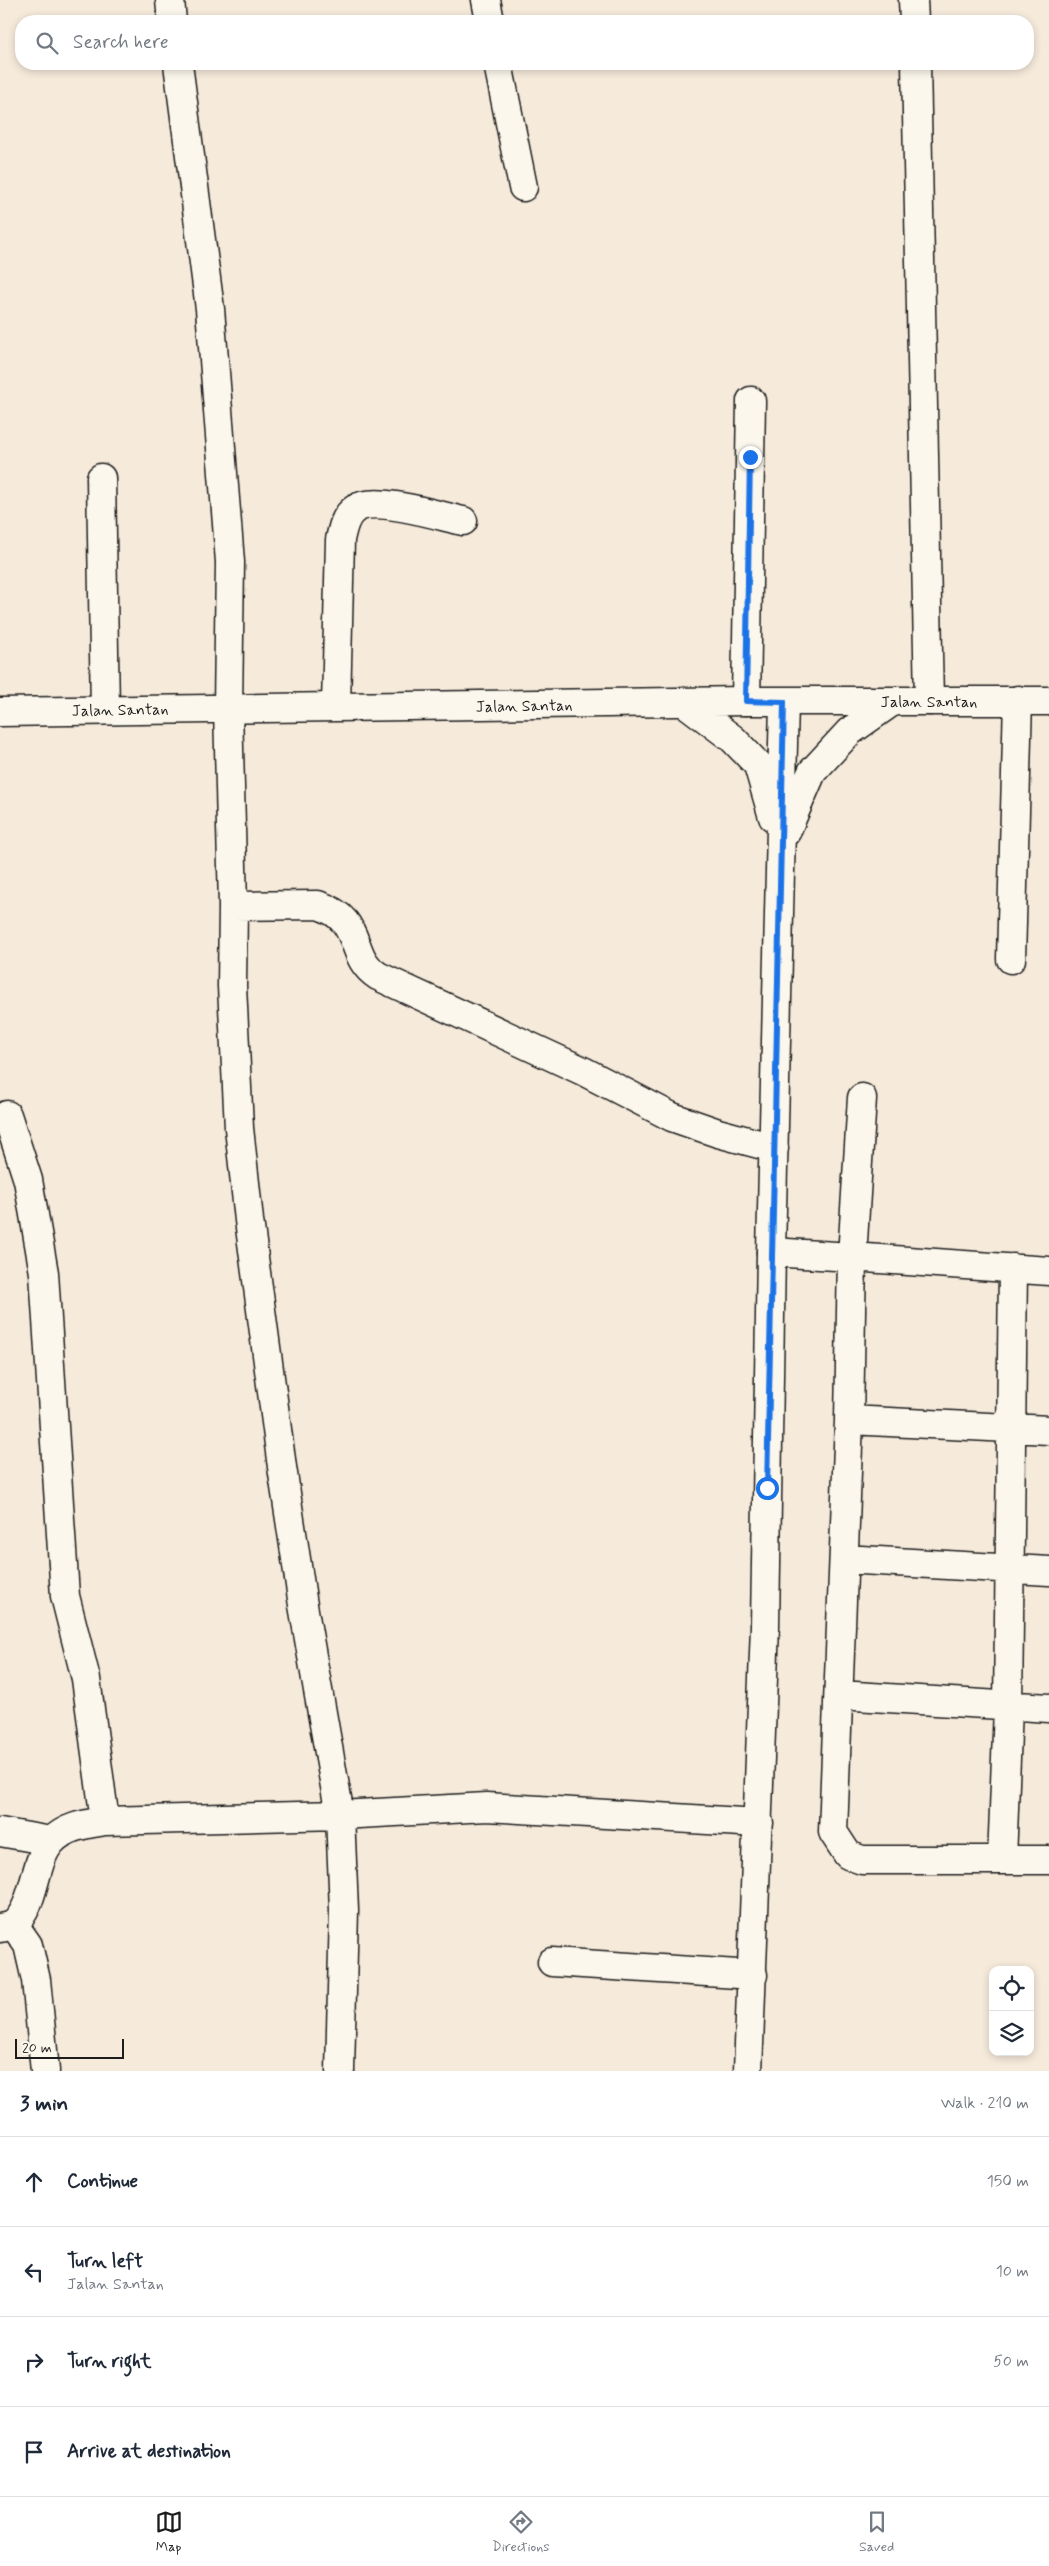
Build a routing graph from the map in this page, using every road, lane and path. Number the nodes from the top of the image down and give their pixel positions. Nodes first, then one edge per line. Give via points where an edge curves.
1 (170, 0) edge
2 (486, 0) edge
3 (913, 0) edge
4 (171, 15) edge
5 (489, 15) edge
6 (914, 15) edge
7 (179, 70) edge
8 (499, 70) edge
9 (916, 70) edge
10 (522, 187) dead end
11 (751, 401) dead end
12 (101, 478) dead end
13 (463, 521) dead end
14 (929, 700) junction
15 (1018, 700) junction
16 (746, 701) junction
17 (893, 701) junction
18 (1049, 701) edge
19 (684, 702) junction
20 (784, 702) junction
21 (336, 706) junction
22 (228, 708) junction
23 (105, 709) junction
24 (0, 712) edge
25 (781, 842) junction
26 (233, 906) junction
27 (1012, 960) dead end
28 (862, 1098) dead end
29 (7, 1115) dead end
30 (774, 1148) junction
31 (771, 1252) junction
32 (852, 1258) junction
33 (1013, 1268) junction
34 (1049, 1271) edge
35 (849, 1420) junction
36 (1011, 1429) junction
37 (1049, 1430) edge
38 (844, 1559) junction
39 (1010, 1568) junction
40 (1049, 1570) edge
41 (839, 1695) junction
42 (1008, 1707) junction
43 (1049, 1708) edge
44 (340, 1815) junction
45 (105, 1821) junction
46 (759, 1823) junction
47 (0, 1832) edge
48 (51, 1841) junction
49 (1002, 1860) junction
50 (1049, 1860) edge
51 (7, 1926) edge
52 (552, 1962) dead end
53 (753, 1975) junction
54 (45, 2071) edge
55 (340, 2071) edge
56 (748, 2071) edge

1 - 4 street
2 - 5 street
3 - 6 street
7 - 22 street via 210,309 230,562
8 - 10 street
9 - 14 street
11 - 16 street
12 - 23 street
13 - 21 street via 373,504 355,508 349,516 340,540
14 - 15 street, Jalan Santan
14 - 17 street, Jalan Santan
15 - 18 street, Jalan Santan
15 - 27 street
16 - 19 street, Jalan Santan
16 - 20 street, Jalan Santan
17 - 20 street, Jalan Santan
17 - 25 street via 849,732 812,772
19 - 21 street, Jalan Santan
19 - 25 street via 733,739 758,766
20 - 25 street
21 - 22 street, Jalan Santan
22 - 23 street, Jalan Santan
22 - 26 street
23 - 24 street, Jalan Santan
25 - 30 street
26 - 30 street via 318,905 336,912 353,933 366,965 378,976 672,1116
26 - 44 street via 233,1032 249,1220 303,1605
28 - 32 street
29 - 45 street via 28,1180 44,1273 65,1596 86,1680
30 - 31 street
31 - 32 street
31 - 46 street
32 - 33 street
32 - 35 street
33 - 34 street
33 - 36 street
35 - 36 street
35 - 38 street
36 - 37 street
36 - 39 street
38 - 39 street
38 - 41 street
39 - 40 street
39 - 42 street
41 - 42 street
41 - 49 street via 833,1832 848,1855 862,1860
42 - 43 street
42 - 49 street
44 - 45 street
44 - 46 street via 487,1807
44 - 55 street via 344,1910
45 - 48 street via 73,1827
46 - 53 street
47 - 48 street
48 - 51 street via 38,1868 26,1909
49 - 50 street
51 - 54 street via 28,1945 36,1980
52 - 53 street
53 - 56 street

